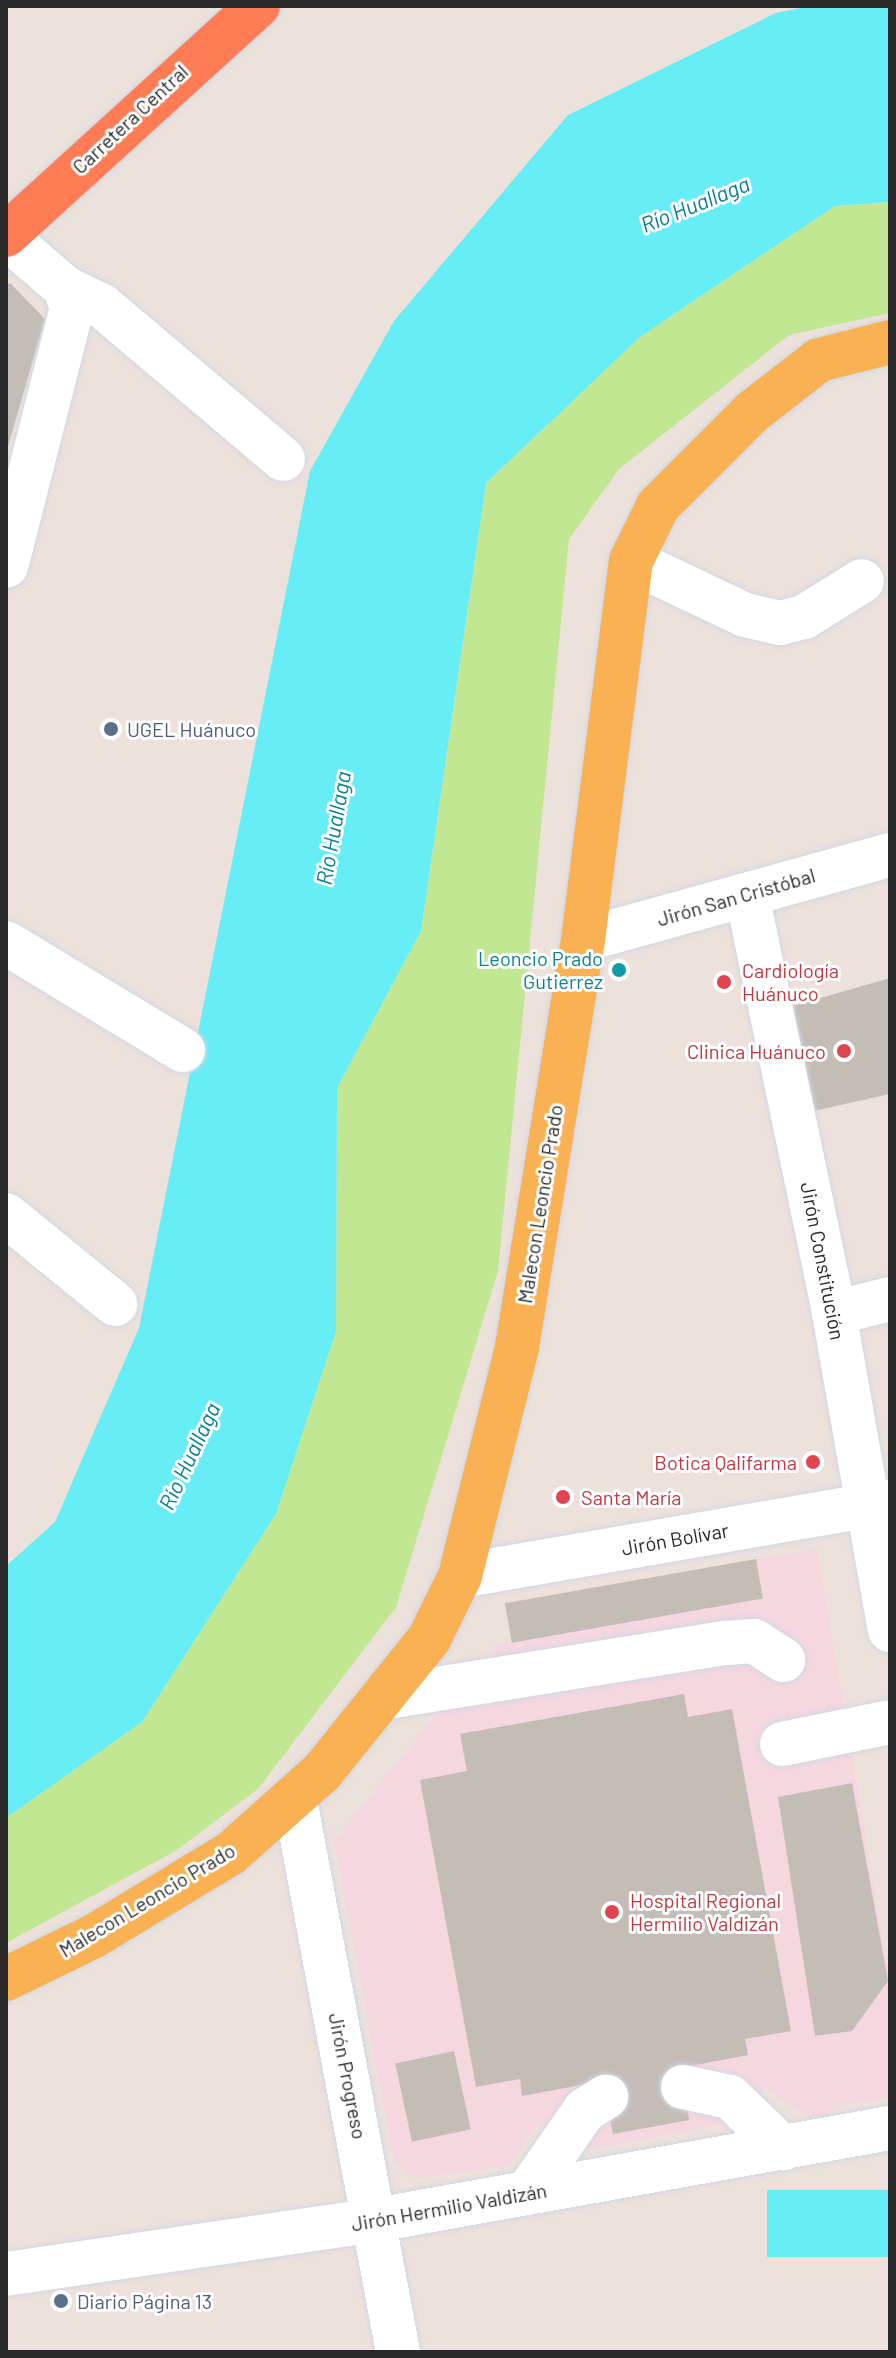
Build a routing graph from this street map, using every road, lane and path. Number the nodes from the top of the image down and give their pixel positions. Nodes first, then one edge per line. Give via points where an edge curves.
1 (258, 6) edge
2 (6, 236) edge
3 (65, 288) junction
4 (890, 342) edge
5 (283, 459) dead end
6 (631, 561) junction
7 (6, 566) edge
8 (862, 581) dead end
9 (890, 855) edge
10 (747, 895) junction
11 (583, 940) junction
12 (6, 943) edge
13 (183, 1050) dead end
14 (6, 1215) edge
15 (890, 1299) edge
16 (115, 1304) dead end
17 (834, 1313) junction
18 (878, 1504) edge
19 (460, 1576) junction
20 (890, 1630) edge
21 (783, 1660) dead end
22 (387, 1697) junction
23 (890, 1722) edge
24 (782, 1744) dead end
25 (295, 1800) junction
26 (6, 1979) edge
27 (683, 2087) tunnel mouth
28 (606, 2097) tunnel mouth
29 (890, 2128) edge
30 (783, 2148) junction
31 (527, 2193) junction
32 (376, 2220) junction
33 (6, 2274) edge
34 (398, 2352) edge

1 - 2 highway, Carretera Central
2 - 3 street
3 - 5 street via 102,306
3 - 7 street via 72,308
4 - 6 main road, Malecon Leoncio Prado via 819,360 752,412 658,506
6 - 8 street via 745,615 780,623 804,617
6 - 11 main road, Malecon Leoncio Prado
9 - 10 street, Jirón San Cristóbal
10 - 11 street, Jirón San Cristóbal
10 - 17 street, Jirón Constitución
11 - 19 main road, Malecon Leoncio Prado via 517,1347
12 - 13 street
14 - 16 street
15 - 17 street
17 - 18 street, Jirón Constitución
18 - 19 street, Jirón Bolívar
18 - 20 street, Jirón Constitución
19 - 22 main road, Malecon Leoncio Prado via 429,1639
21 - 22 street via 754,1641 726,1643
22 - 25 main road, Malecon Leoncio Prado
23 - 24 street
25 - 26 main road, Malecon Leoncio Prado via 231,1853 94,1936
25 - 32 street, Jirón Progreso
27 - 30 street via 730,2097
28 - 31 street via 585,2110
29 - 30 street, Jirón Hermilio Valdizán
30 - 31 street, Jirón Hermilio Valdizán
31 - 32 street, Jirón Hermilio Valdizán
32 - 33 street, Jirón Hermilio Valdizán
32 - 34 street, Jirón Progreso

